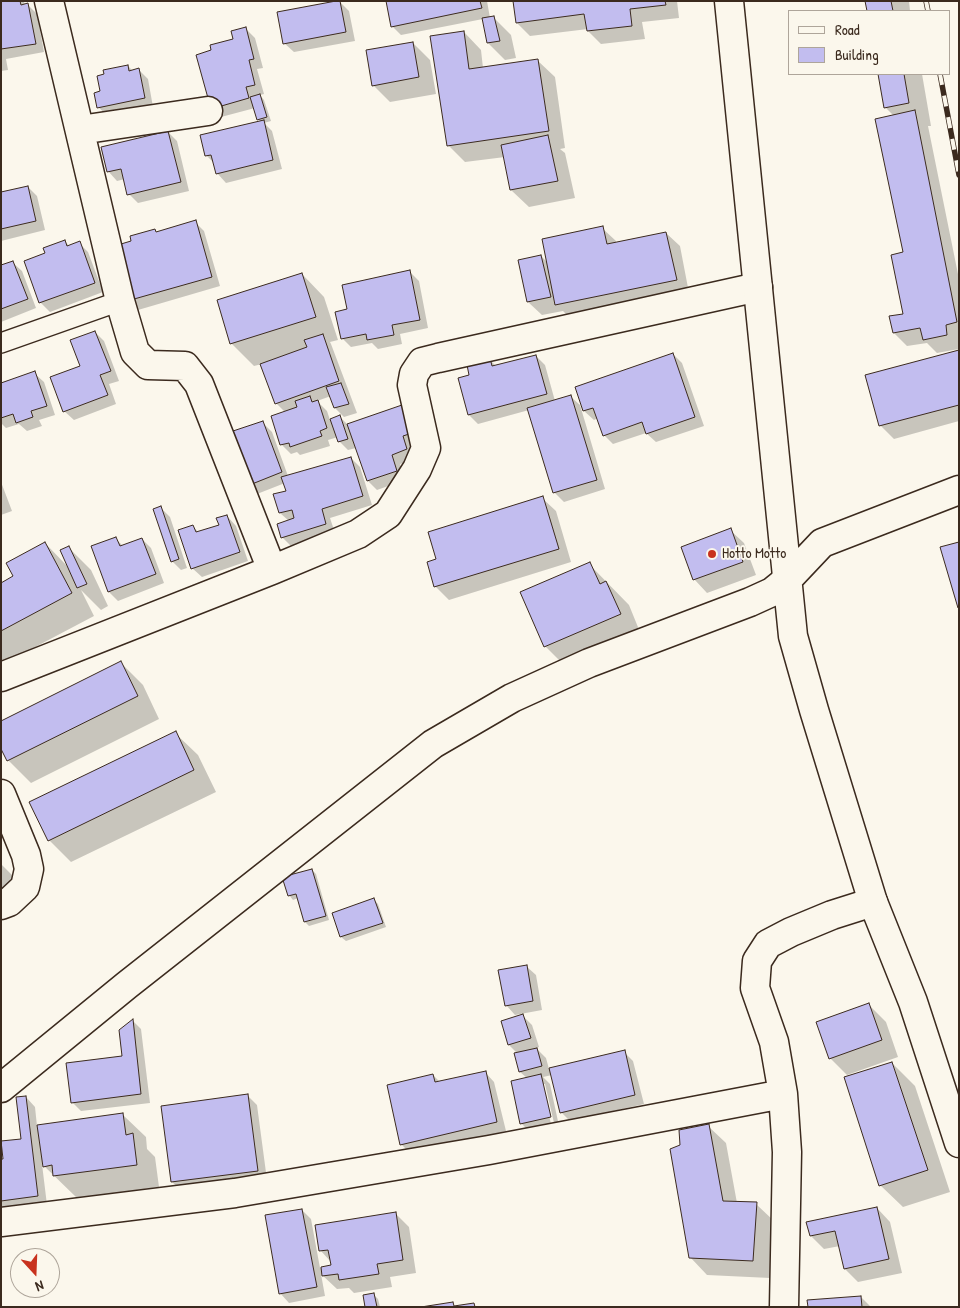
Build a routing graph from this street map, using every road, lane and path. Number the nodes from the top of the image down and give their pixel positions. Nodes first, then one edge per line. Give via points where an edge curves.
1 (49, 1) edge
2 (729, 1) edge
3 (208, 111) dead end
4 (80, 130) junction
5 (758, 287) junction
6 (120, 301) junction
7 (1, 343) edge
8 (959, 490) edge
9 (272, 570) junction
10 (788, 579) junction
11 (1, 677) edge
12 (1, 794) edge
13 (873, 902) junction
14 (1, 906) edge
15 (1, 1088) edge
16 (783, 1094) junction
17 (959, 1143) edge
18 (1, 1222) edge
19 (784, 1307) edge

1 - 4 street
2 - 5 street
3 - 4 street
4 - 6 street
5 - 9 street via 422,362 414,374 412,385 426,448 388,514 358,534
5 - 10 street
6 - 7 lane
6 - 9 street via 136,352 148,365 185,366 199,384
8 - 10 street via 822,543
9 - 11 street
10 - 13 street via 792,636
10 - 15 street via 772,592 750,602 589,664 512,698 433,744
12 - 14 street via 29,869 25,887
13 - 16 street via 791,932 768,944 757,961 755,988 774,1042
13 - 17 street via 913,1002
16 - 18 street via 488,1150 235,1193
16 - 19 street via 787,1152

